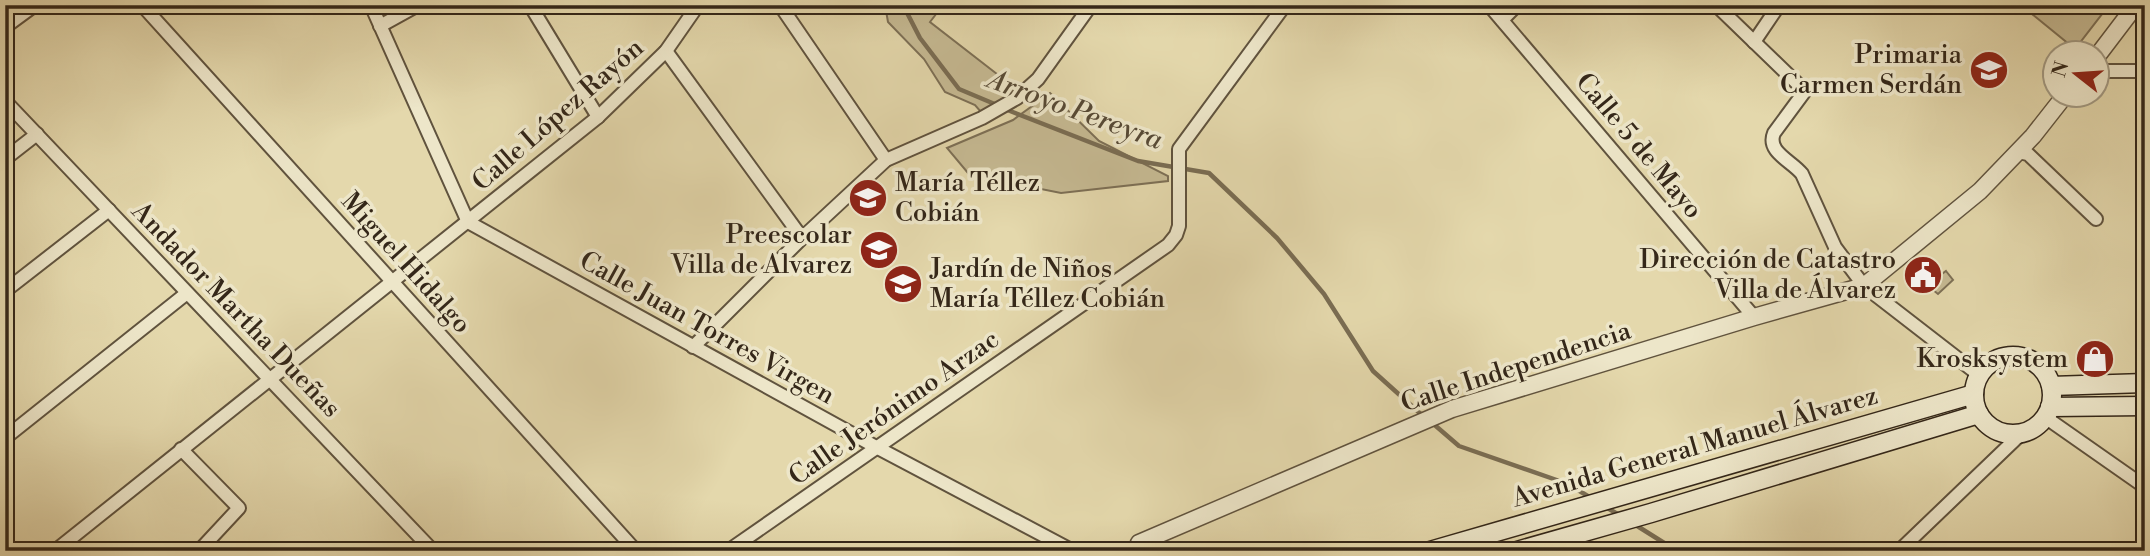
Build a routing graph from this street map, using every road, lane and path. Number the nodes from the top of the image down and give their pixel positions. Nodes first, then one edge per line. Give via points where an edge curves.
1 (35, 5) edge
2 (142, 5) edge
3 (371, 5) edge
4 (418, 5) edge
5 (530, 5) edge
6 (698, 5) edge
7 (780, 5) edge
8 (1091, 5) edge
9 (1284, 5) edge
10 (1489, 5) edge
11 (1517, 5) edge
12 (1716, 5) edge
13 (1779, 5) edge
14 (2136, 5) edge
15 (1502, 20) junction
16 (380, 26) junction
17 (5, 27) edge
18 (2111, 38) edge
19 (1754, 42) junction
20 (666, 51) junction
21 (2112, 71) edge
22 (2145, 71) edge
23 (5, 101) edge
24 (2054, 108) edge
25 (598, 117) junction
26 (37, 134) junction
27 (2018, 152) junction
28 (5, 159) edge
29 (886, 160) junction
30 (109, 210) junction
31 (2096, 219) dead end
32 (468, 222) junction
33 (802, 238) junction
34 (393, 283) junction
35 (1864, 286) junction
36 (5, 291) edge
37 (187, 293) junction
38 (1754, 317) junction
39 (693, 346) junction
40 (1979, 375) junction
41 (270, 379) junction
42 (2145, 383) edge
43 (2051, 386) junction
44 (1974, 394) junction
45 (2145, 406) edge
46 (2048, 412) junction
47 (1979, 414) junction
48 (2022, 433) junction
49 (5, 438) edge
50 (876, 447) junction
51 (181, 449) junction
52 (2145, 487) edge
53 (1589, 505) junction
54 (1600, 526) junction
55 (1140, 548) edge
56 (55, 551) edge
57 (199, 551) edge
58 (433, 551) edge
59 (636, 551) edge
60 (728, 551) edge
61 (1073, 551) edge
62 (1430, 551) edge
63 (1517, 551) edge
64 (1899, 551) edge

1 - 17 street
2 - 34 street, Miguel Hidalgo
3 - 16 street
4 - 16 street
5 - 25 street
6 - 20 street, Calle López Rayón
7 - 29 street
8 - 29 street via 1038,79 1017,98
9 - 50 street, Calle Jerónimo Arzac via 1179,149 1178,226 1168,245
10 - 15 street, Calle 5 de Mayo
11 - 15 street
12 - 19 street
13 - 19 street
14 - 18 street
15 - 38 street, Calle 5 de Mayo
16 - 32 street
19 - 35 street via 1805,91 1774,133 1773,149 1802,174 1835,247
20 - 25 street, Calle López Rayón
20 - 33 street
21 - 22 street
23 - 26 street, Andador Martha Dueñas
24 - 27 street, Calle Independencia
25 - 32 street, Calle López Rayón
26 - 28 street
26 - 30 street, Andador Martha Dueñas
27 - 31 street via 2028,154
27 - 35 street, Calle Independencia via 1980,191
29 - 33 street
30 - 36 street
30 - 37 street, Andador Martha Dueñas
32 - 34 street, Calle López Rayón
32 - 39 street, Calle Juan Torres Virgen
33 - 39 street
34 - 41 street, Calle López Rayón
34 - 59 street, Miguel Hidalgo
35 - 38 street, Calle Independencia
35 - 40 street
37 - 41 street, Andador Martha Dueñas
37 - 49 street
38 - 55 street, Calle Independencia via 1452,410
39 - 50 street, Calle Juan Torres Virgen
40 - 43 main road via 2000,358 2026,358 2046,374
40 - 44 main road
41 - 51 street, Calle López Rayón
41 - 58 street, Andador Martha Dueñas
42 - 43 main road
43 - 46 main road
44 - 47 main road
44 - 53 main road, Avenida General Manuel Álvarez
45 - 46 main road
46 - 48 main road via 2039,424
46 - 52 street
47 - 48 main road via 1997,431
47 - 54 main road, Avenida General Manuel Álvarez
48 - 64 street
50 - 60 street, Calle Jerónimo Arzac
50 - 61 street, Calle Juan Torres Virgen
51 - 56 street, Calle López Rayón
51 - 57 street via 239,508
53 - 54 main road
53 - 62 main road, Avenida General Manuel Álvarez
54 - 63 main road, Avenida General Manuel Álvarez

